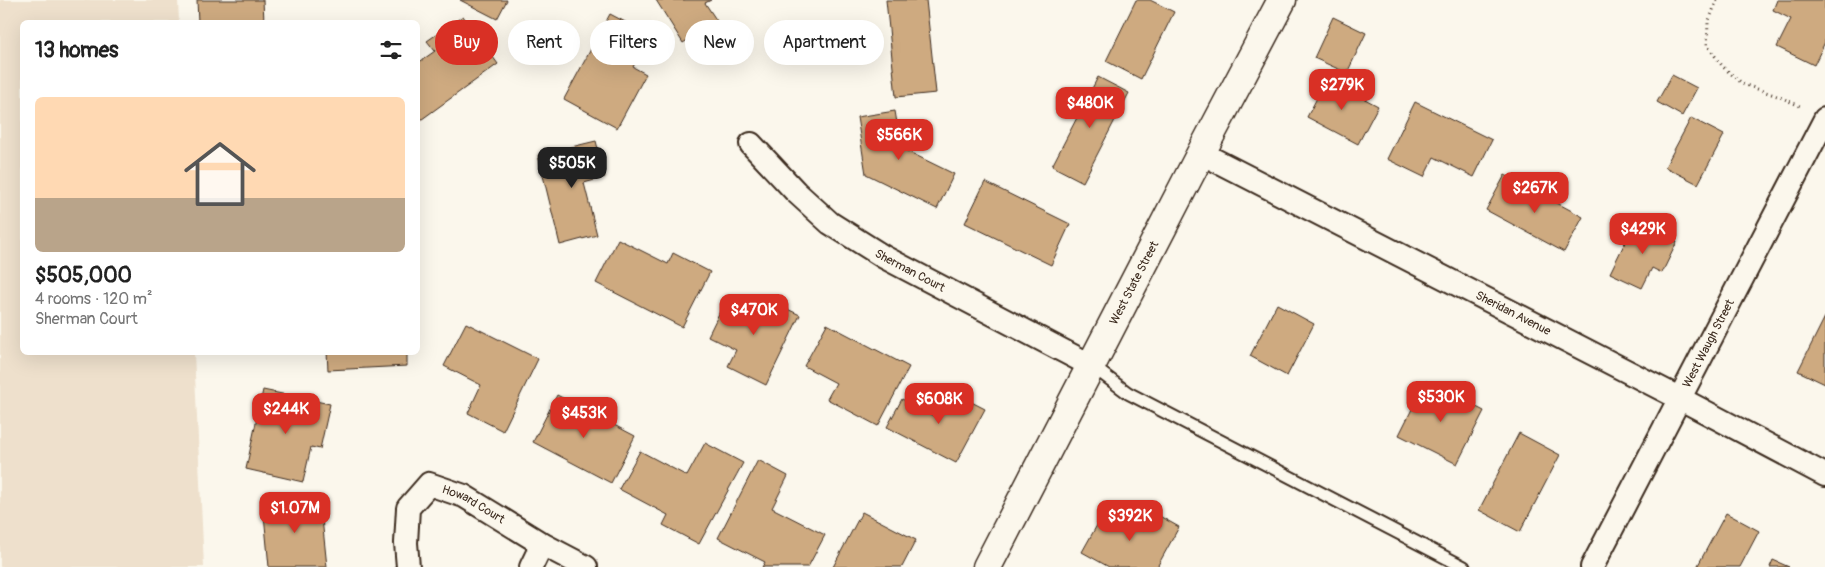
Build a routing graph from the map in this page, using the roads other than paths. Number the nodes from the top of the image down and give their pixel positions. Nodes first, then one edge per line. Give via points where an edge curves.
1 (1282, 0) edge
2 (1825, 119) edge
3 (751, 144) dead end
4 (1201, 153) junction
5 (1092, 366) junction
6 (1680, 398) junction
7 (1825, 475) edge
8 (542, 544) junction
9 (408, 567) edge
10 (531, 567) edge
11 (586, 567) edge
12 (987, 567) edge
13 (1464, 567) edge
14 (1592, 567) edge

1 - 4 street, West State Street
2 - 6 street, West Waugh Street
3 - 5 street, Sherman Court via 830,223 884,257
4 - 5 street, West State Street
4 - 6 street, Sheridan Avenue
5 - 12 street, West State Street
5 - 13 lane via 1128,392
6 - 7 street, Sheridan Avenue
6 - 14 street, West Waugh Street
8 - 9 street, Howard Court via 464,496 428,484 408,508
8 - 10 street
8 - 11 street, Howard Court

